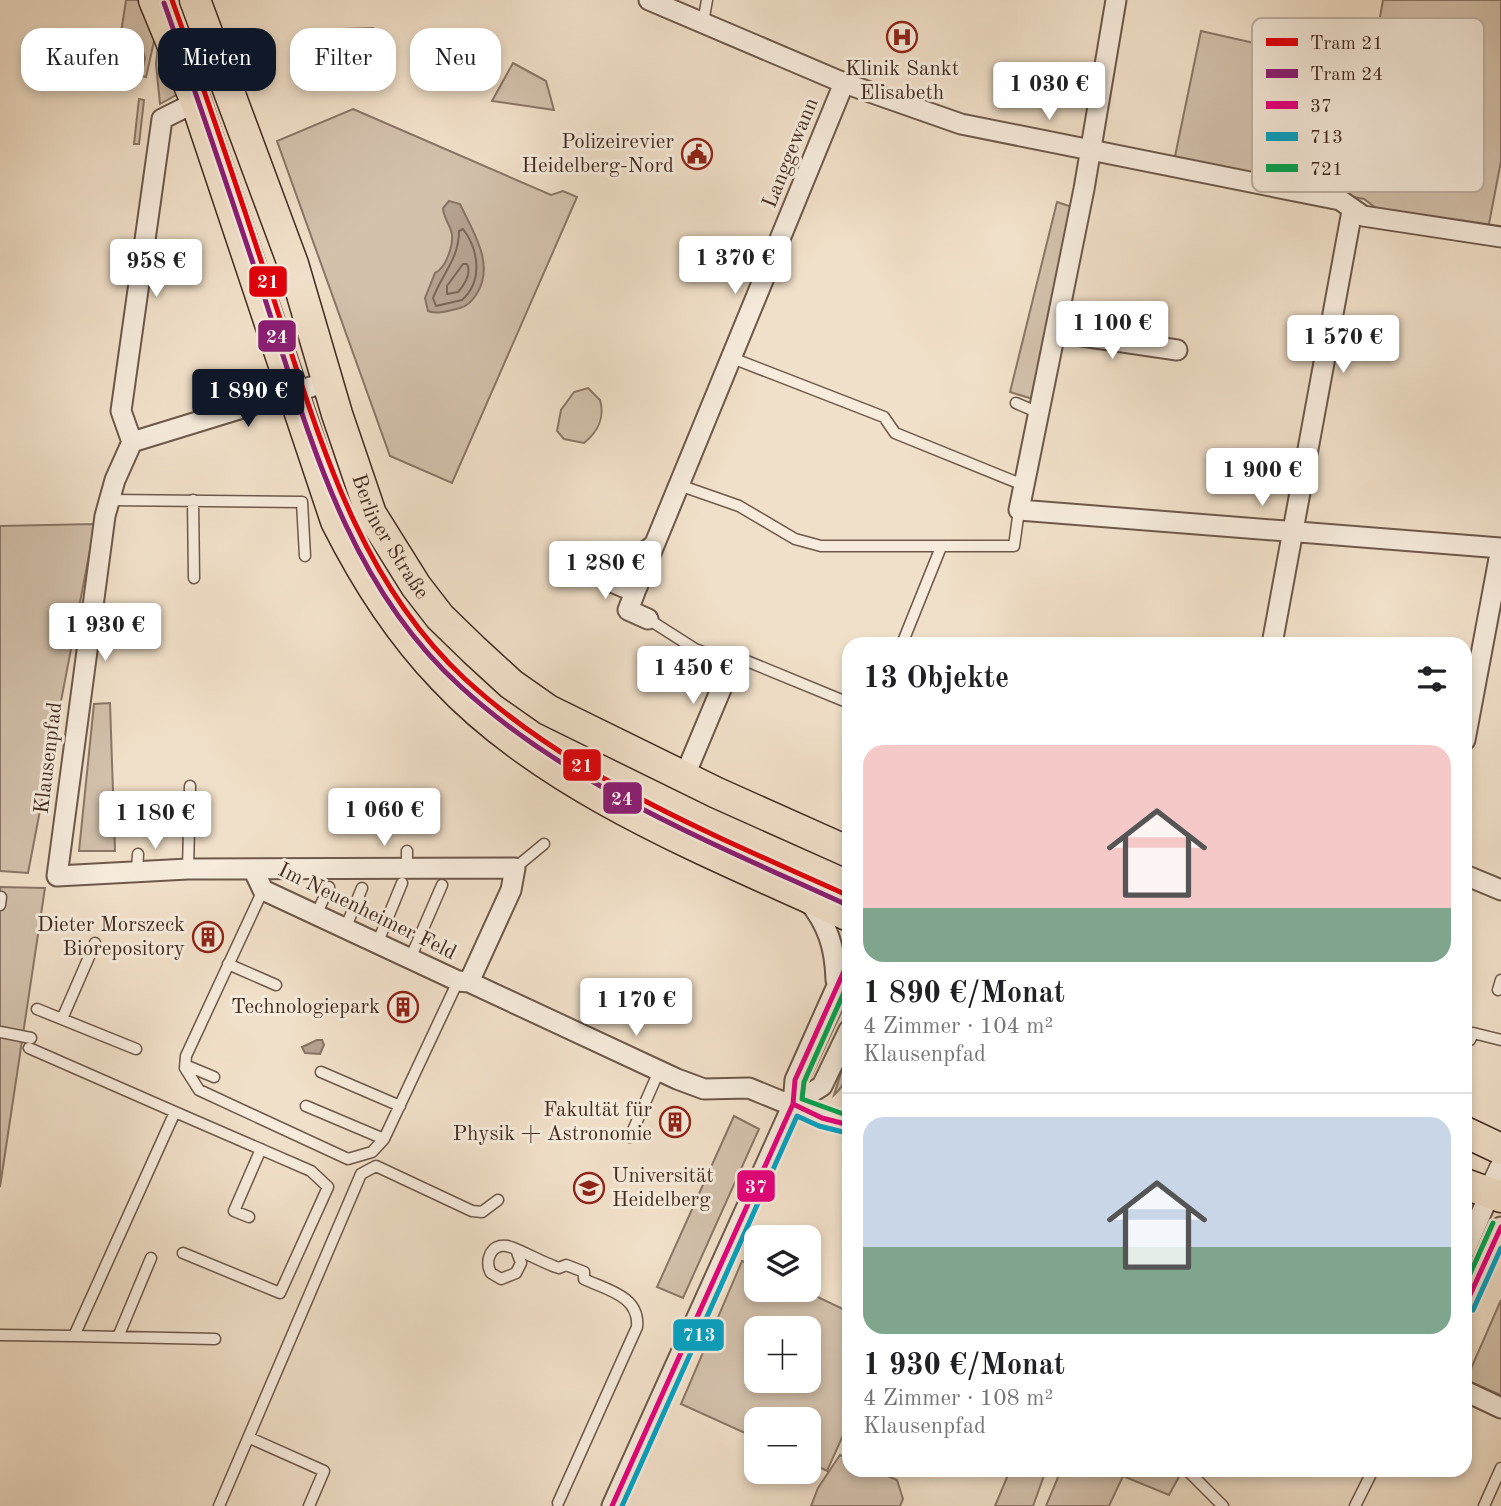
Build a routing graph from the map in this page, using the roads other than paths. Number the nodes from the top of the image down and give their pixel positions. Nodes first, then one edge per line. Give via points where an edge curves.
1 (155, 0) edge
2 (649, 0) edge
3 (707, 0) edge
4 (1116, 0) edge
5 (198, 3) edge
6 (703, 23) junction
7 (844, 83) junction
8 (196, 102) junction
9 (1089, 151) junction
10 (1252, 182) edge
11 (1302, 192) edge
12 (1352, 211) junction
13 (1501, 237) edge
14 (1055, 332) junction
15 (1177, 350) dead end
16 (732, 358) junction
17 (327, 382) junction
18 (292, 393) junction
19 (1016, 403) dead end
20 (1039, 413) junction
21 (132, 443) junction
22 (679, 485) junction
23 (1023, 485) junction
24 (110, 500) junction
25 (193, 500) junction
26 (1019, 510) junction
27 (1294, 531) junction
28 (654, 545) junction
29 (941, 547) junction
30 (1501, 548) edge
31 (304, 556) dead end
32 (194, 578) dead end
33 (635, 592) junction
34 (648, 619) joint
35 (905, 637) edge
36 (1273, 637) edge
37 (734, 659) junction
38 (842, 700) edge
39 (1472, 703) edge
40 (688, 768) dead end
41 (190, 786) dead end
42 (544, 844) dead end
43 (842, 849) edge
44 (405, 868) junction
45 (514, 868) junction
46 (188, 869) junction
47 (254, 871) junction
48 (57, 876) joint
49 (1472, 878) edge
50 (442, 885) dead end
51 (328, 887) dead end
52 (362, 888) dead end
53 (263, 890) junction
54 (1501, 890) edge
55 (804, 895) junction
56 (842, 913) edge
57 (316, 915) junction
58 (344, 929) junction
59 (95, 943) dead end
60 (377, 944) junction
61 (410, 959) junction
62 (228, 964) junction
63 (842, 975) edge
64 (463, 982) junction
65 (276, 985) dead end
66 (836, 989) junction
67 (37, 1009) dead end
68 (62, 1019) junction
69 (0, 1032) edge
70 (1472, 1035) edge
71 (1501, 1040) edge
72 (842, 1045) edge
73 (136, 1049) dead end
74 (185, 1068) junction
75 (659, 1071) junction
76 (321, 1072) dead end
77 (214, 1077) dead end
78 (793, 1104) junction
79 (306, 1106) dead end
80 (400, 1106) junction
81 (175, 1112) junction
82 (842, 1123) edge
83 (1472, 1135) edge
84 (630, 1137) dead end
85 (384, 1139) junction
86 (261, 1149) junction
87 (1501, 1149) edge
88 (372, 1152) junction
89 (376, 1166) junction
90 (1489, 1186) edge
91 (498, 1200) dead end
92 (249, 1217) dead end
93 (1501, 1227) edge
94 (1472, 1231) edge
95 (517, 1252) dead end
96 (183, 1253) dead end
97 (151, 1258) dead end
98 (1472, 1291) edge
99 (0, 1335) edge
100 (74, 1336) junction
101 (118, 1337) junction
102 (215, 1339) dead end
103 (1472, 1394) edge
104 (1501, 1408) edge
105 (250, 1438) junction
106 (1501, 1468) edge
107 (1195, 1477) edge
108 (1370, 1477) edge
109 (560, 1505) edge
110 (219, 1506) edge
111 (309, 1506) edge
112 (612, 1506) edge
113 (1223, 1506) edge
114 (1355, 1506) edge
115 (1484, 1506) edge

1 - 8 main road, Berliner Straße
2 - 6 street
3 - 6 lane
4 - 9 street
5 - 17 main road, Berliner Straße via 293,264
6 - 7 street
7 - 9 street via 961,124
7 - 16 street, Langgewann
8 - 18 main road, Berliner Straße
8 - 21 street via 162,119 121,411
9 - 10 street
9 - 14 street
11 - 12 street via 1345,202
12 - 13 street
12 - 27 street
14 - 15 street
14 - 20 street
16 - 22 street, Langgewann
16 - 23 lane via 884,417 895,433
17 - 18 street
17 - 43 main road, Berliner Straße via 371,514 392,550 440,617 511,684 587,732
18 - 21 street
18 - 55 main road, Berliner Straße via 335,521 360,570 386,610 444,680 505,732 605,799
19 - 20 lane
20 - 23 street
21 - 24 street, Klausenpfad
22 - 28 street, Langgewann
22 - 29 lane via 739,506 809,544
23 - 26 street
24 - 25 lane
24 - 48 street, Klausenpfad
25 - 31 lane via 302,502
25 - 32 lane
26 - 27 street
26 - 29 lane via 1014,546
27 - 30 street
27 - 36 street
28 - 33 street, Langgewann
28 - 33 street via 607,580
29 - 35 lane
30 - 39 street
33 - 34 street via 628,610
34 - 37 lane via 695,649
37 - 38 lane
37 - 40 street
41 - 46 lane
42 - 45 lane
44 - 45 street, Im Neuenheimer Feld
44 - 47 street, Im Neuenheimer Feld
44 - 60 lane
45 - 64 street, Im Neuenheimer Feld via 511,890
46 - 47 street, Im Neuenheimer Feld
46 - 48 street, Im Neuenheimer Feld via 137,863
47 - 53 street, Im Neuenheimer Feld
49 - 54 street
50 - 61 lane
51 - 57 lane
52 - 58 lane
53 - 57 street, Im Neuenheimer Feld
53 - 62 lane
55 - 56 main road, Berliner Straße
55 - 66 street via 831,936
57 - 58 street, Im Neuenheimer Feld
58 - 60 street, Im Neuenheimer Feld
59 - 68 lane
60 - 61 street, Im Neuenheimer Feld
61 - 64 street, Im Neuenheimer Feld
62 - 65 lane
62 - 74 lane via 186,1056
63 - 66 street
64 - 75 street, Im Neuenheimer Feld
64 - 80 lane
66 - 78 street via 795,1080
67 - 68 lane
68 - 73 lane
69 - 81 lane
70 - 71 lane
72 - 78 street via 822,1086
74 - 77 lane
74 - 88 lane via 199,1090 348,1159
75 - 78 street, Im Neuenheimer Feld via 704,1089 749,1088
75 - 84 lane
76 - 80 lane
78 - 82 street, Im Neuenheimer Feld
78 - 112 street
79 - 85 lane
80 - 85 lane
81 - 86 lane
81 - 100 lane
83 - 87 main road
85 - 88 lane
86 - 92 lane via 234,1211
86 - 96 lane via 311,1171 328,1187 280,1293
88 - 89 lane
89 - 91 lane via 472,1211 482,1212
89 - 105 lane via 361,1174
90 - 94 street
93 - 98 street
95 - 109 lane via 584,1272 584,1279 626,1298 638,1317
97 - 101 lane
99 - 100 lane
100 - 101 lane
101 - 102 lane
103 - 104 street
105 - 110 lane
105 - 111 lane via 324,1471
106 - 115 lane
107 - 113 lane
108 - 114 lane

